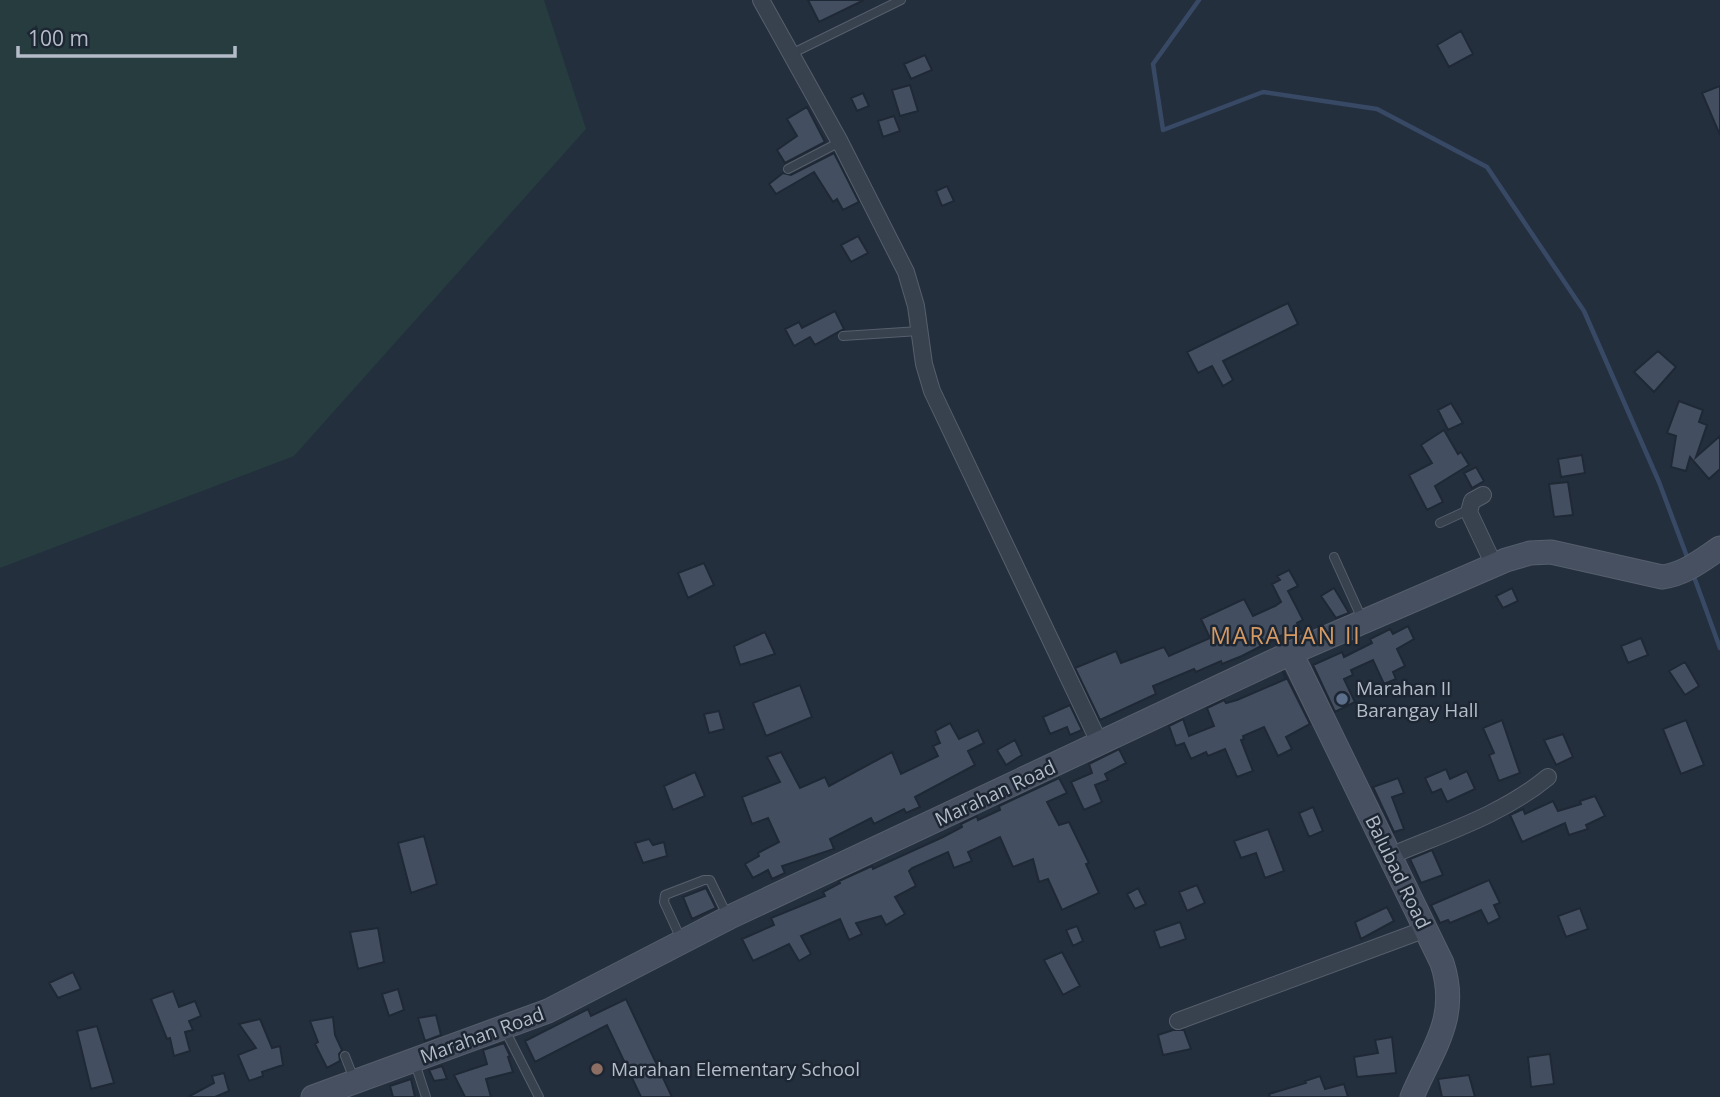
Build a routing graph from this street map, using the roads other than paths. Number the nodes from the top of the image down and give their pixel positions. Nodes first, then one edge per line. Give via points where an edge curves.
1 (761, 0) edge
2 (901, 0) edge
3 (791, 54) junction
4 (840, 142) junction
5 (788, 169) dead end
6 (919, 331) junction
7 (843, 336) dead end
8 (1483, 495) dead end
9 (1468, 510) junction
10 (1440, 523) dead end
11 (1720, 548) edge
12 (1334, 557) dead end
13 (1494, 565) junction
14 (1363, 622) junction
15 (1291, 653) junction
16 (1100, 744) junction
17 (1548, 777) dead end
18 (1390, 856) junction
19 (729, 917) junction
20 (1426, 929) junction
21 (682, 942) junction
22 (1178, 1021) dead end
23 (504, 1027) junction
24 (345, 1056) dead end
25 (415, 1060) junction
26 (355, 1082) junction
27 (313, 1097) edge
28 (426, 1097) edge
29 (539, 1097) edge
30 (1412, 1097) edge

1 - 3 street
2 - 3 lane
3 - 4 street
4 - 5 lane
4 - 6 street via 906,272
6 - 7 lane
6 - 16 street via 932,391
8 - 9 street via 1472,501
9 - 10 lane
9 - 13 street
11 - 13 main road, Marahan Road via 1687,570 1662,577 1551,552 1530,553
12 - 14 lane
13 - 14 main road, Marahan Road
14 - 15 main road, Marahan Road
15 - 16 main road, Marahan Road
15 - 18 main road, Balubad Road
16 - 19 main road, Marahan Road
17 - 18 street via 1503,808
18 - 20 main road, Balubad Road
19 - 21 main road, Marahan Road
19 - 21 lane via 710,880 665,895
20 - 22 street
20 - 30 main road, Balubad Road via 1447,978 1449,1002 1445,1027
21 - 23 main road, Marahan Road via 548,1011
23 - 25 main road, Marahan Road
23 - 29 lane
24 - 26 lane
25 - 26 main road, Marahan Road
25 - 28 lane
26 - 27 main road, Marahan Road

